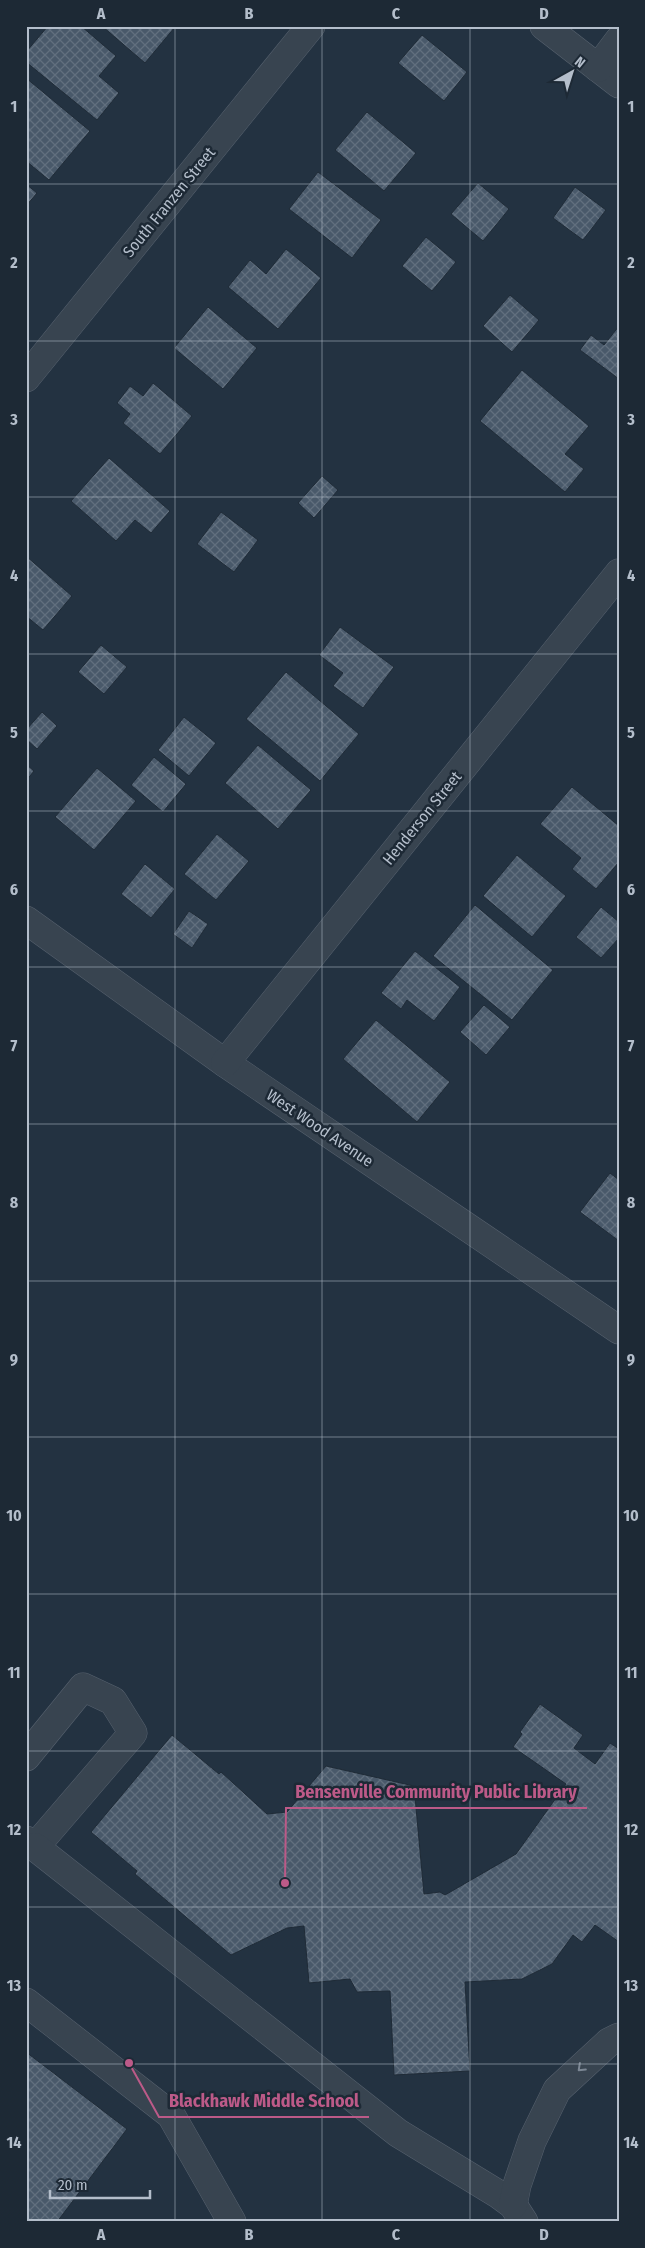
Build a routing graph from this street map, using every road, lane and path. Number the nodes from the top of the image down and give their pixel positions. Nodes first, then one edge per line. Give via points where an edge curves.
1 (311, 26) edge
2 (544, 26) edge
3 (619, 40) edge
4 (608, 76) edge
5 (26, 378) edge
6 (619, 574) edge
7 (26, 920) edge
8 (225, 1063) junction
9 (619, 1330) edge
10 (26, 1757) edge
11 (31, 1844) edge
12 (26, 2002) edge
13 (619, 2037) edge
14 (518, 2213) edge
15 (232, 2222) edge

1 - 5 street, South Franzen Street
2 - 4 street
3 - 4 street
6 - 8 street, Henderson Street
7 - 8 street, West Wood Avenue
8 - 9 street, West Wood Avenue
10 - 11 street via 83,1687 113,1701 133,1733
11 - 14 street via 398,2133 498,2194
12 - 15 street via 171,2115
13 -> 14 street via 609,2042 557,2090 532,2141 517,2185

